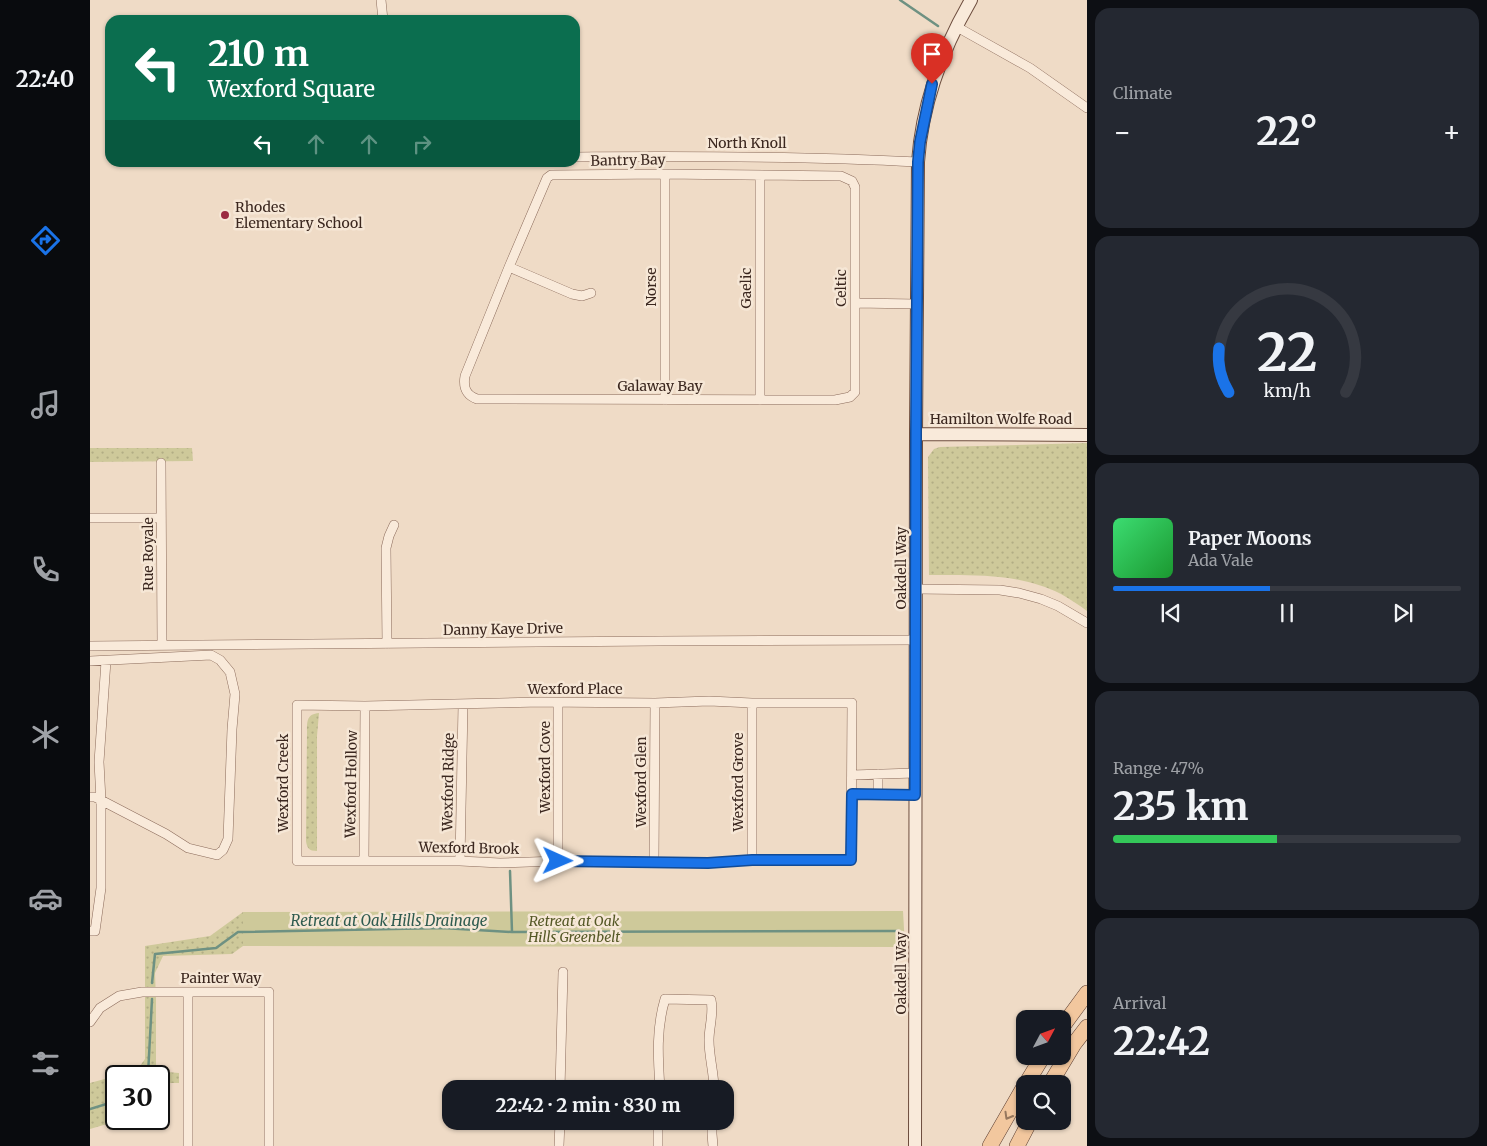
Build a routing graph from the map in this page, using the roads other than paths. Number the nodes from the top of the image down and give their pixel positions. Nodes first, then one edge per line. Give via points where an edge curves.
1 (381, 0) edge
2 (971, 0) edge
3 (383, 15) edge
4 (956, 27) junction
5 (1087, 108) edge
6 (580, 156) edge
7 (918, 162) junction
8 (665, 174) junction
9 (760, 175) junction
10 (852, 181) joint
11 (509, 266) junction
12 (591, 293) dead end
13 (855, 303) junction
14 (917, 304) junction
15 (467, 393) joint
16 (854, 394) joint
17 (665, 400) junction
18 (760, 400) junction
19 (916, 434) junction
20 (1087, 435) edge
21 (161, 463) dead end
22 (90, 518) edge
23 (161, 518) junction
24 (394, 525) dead end
25 (916, 589) junction
26 (1087, 624) edge
27 (916, 640) junction
28 (387, 644) junction
29 (162, 645) junction
30 (95, 646) edge
31 (112, 646) junction
32 (102, 661) edge
33 (655, 702) junction
34 (558, 703) junction
35 (752, 703) junction
36 (463, 704) junction
37 (297, 705) joint
38 (365, 706) junction
39 (878, 774) junction
40 (915, 774) junction
41 (852, 775) junction
42 (852, 794) junction
43 (878, 795) junction
44 (915, 795) junction
45 (90, 797) edge
46 (100, 800) junction
47 (752, 860) junction
48 (297, 861) joint
49 (460, 861) junction
50 (558, 861) junction
51 (364, 862) junction
52 (654, 862) junction
53 (90, 931) edge
54 (562, 972) dead end
55 (188, 992) junction
56 (1087, 992) edge
57 (1071, 1014) edge
58 (90, 1022) edge
59 (1087, 1027) edge
60 (1055, 1075) edge
61 (560, 1080) edge
62 (660, 1080) edge
63 (713, 1080) edge
64 (1016, 1100) edge
65 (560, 1130) edge
66 (658, 1130) edge
67 (712, 1130) edge
68 (1025, 1130) edge
69 (188, 1146) edge
70 (269, 1146) edge
71 (559, 1146) edge
72 (658, 1146) edge
73 (713, 1146) edge
74 (916, 1146) edge
75 (990, 1146) edge
76 (1017, 1146) edge

1 - 3 street
2 - 4 street, Oakdell Way
4 - 5 street via 1030,68
4 - 7 street, Oakdell Way via 931,87
6 - 7 street, North Knoll via 754,156
7 - 14 street, Oakdell Way
8 - 9 street, Bantry Bay
8 - 11 street, Bantry Bay via 552,175 545,182
8 - 17 street, Norse
9 - 10 street, Bantry Bay via 841,176
9 - 18 street, Gaelic
10 - 13 street, Celtic via 855,187
11 - 12 street via 572,294 582,296
11 - 15 street, Bantry Bay via 465,376
13 - 14 street
13 - 16 street, Celtic
14 - 19 street, Oakdell Way
15 - 17 street, Galaway Bay via 477,399
16 - 18 street, Galaway Bay via 835,400
17 - 18 street, Galaway Bay
19 - 20 street, Hamilton Wolfe Road
19 - 25 street, Oakdell Way
21 - 23 street, Rue Royale
22 - 23 street
23 - 29 street, Rue Royale
24 - 28 street via 386,548
25 - 26 street via 1019,593 1058,606
25 - 27 street, Oakdell Way
27 - 28 street, Danny Kaye Drive
27 - 40 street, Oakdell Way
28 - 29 street, Danny Kaye Drive
29 - 31 street, Danny Kaye Drive
30 - 31 street, Danny Kaye Drive
30 - 32 street
31 - 32 street
32 - 46 street
32 - 46 street via 211,655 230,672 235,694 228,839 217,855 188,848
33 - 34 street, Wexford Place
33 - 35 street, Wexford Place
33 - 52 street, Wexford Glen
34 - 36 street, Wexford Place
34 - 50 street, Wexford Cove
35 - 41 street, Wexford Place via 852,703
35 - 47 street, Wexford Grove
36 - 38 street, Wexford Place
36 - 49 street, Wexford Ridge
37 - 38 street, Wexford Place
37 - 48 street, Wexford Creek
38 - 51 street, Wexford Hollow
39 - 40 street
39 - 41 street
39 - 43 street
40 - 44 street, Oakdell Way
41 - 42 street
42 - 43 street
42 - 47 street, Wexford Brook via 851,860
43 - 44 street
44 - 74 street, Oakdell Way
45 - 46 street
46 - 53 street via 101,888 95,931
47 - 52 street, Wexford Brook
48 - 51 street, Wexford Brook
49 - 50 street, Wexford Brook via 500,864
49 - 51 street, Wexford Brook
50 - 52 street, Wexford Brook
54 - 61 street
55 - 58 street, Painter Way via 142,992 119,996 100,1008
55 - 69 street
55 - 70 street, Painter Way via 269,992
56 - 57 main road
59 - 60 main road
62 - 63 street via 658,1045 665,999 711,1000
64 -> 75 main road
65 - 71 street
66 - 72 street
67 - 73 street
68 - 76 main road

